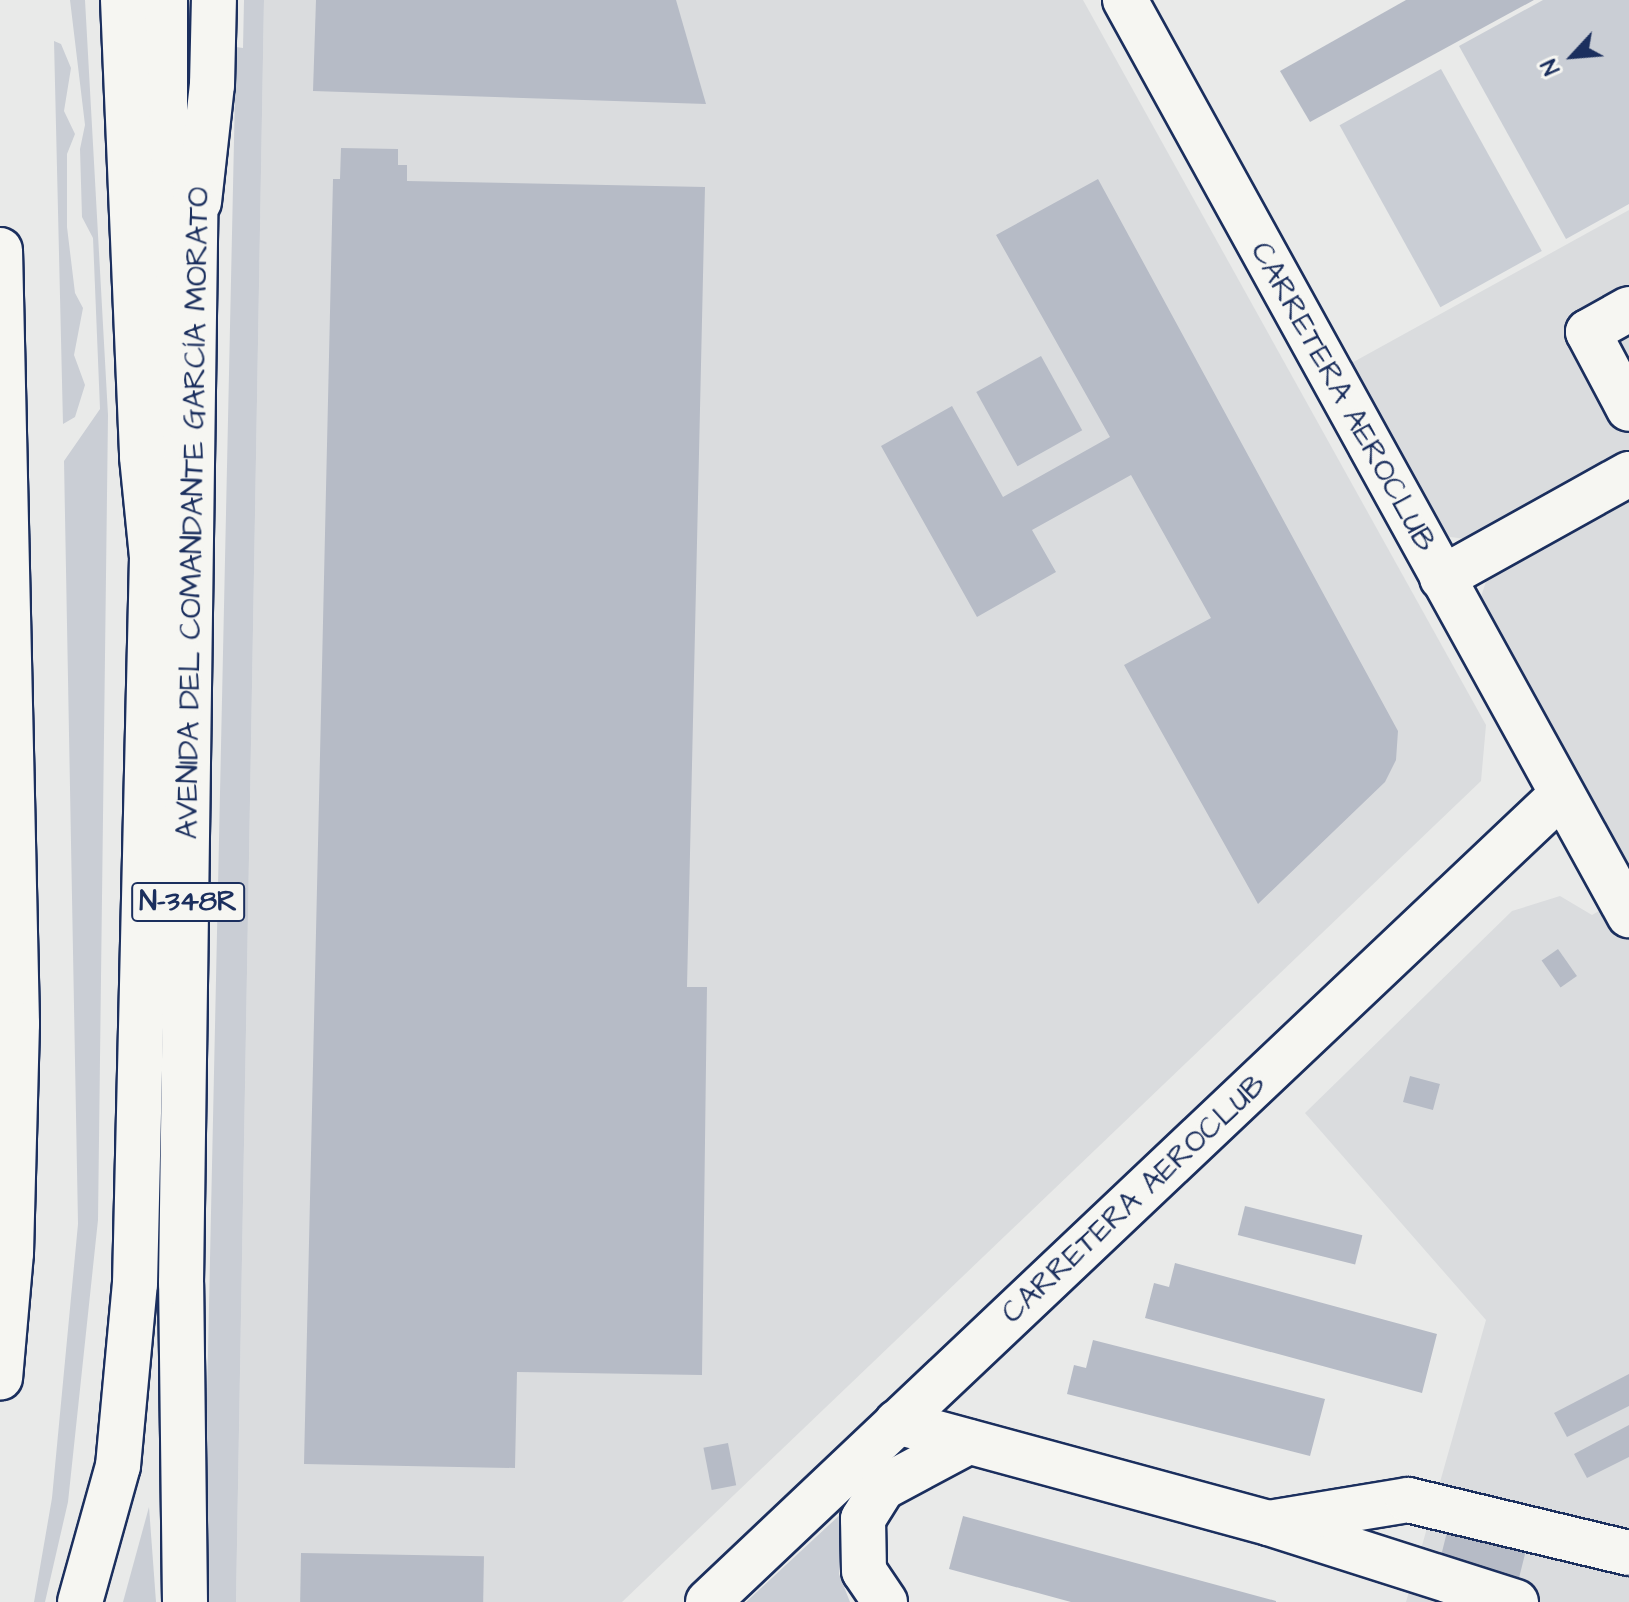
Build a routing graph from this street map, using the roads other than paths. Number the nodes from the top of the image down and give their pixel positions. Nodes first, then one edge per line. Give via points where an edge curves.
1 (123, 0) edge
2 (165, 0) edge
3 (186, 0) edge
4 (214, 0) edge
5 (1125, 0) edge
6 (199, 202) junction
7 (0, 250) edge
8 (1629, 309) edge
9 (1629, 409) edge
10 (1629, 474) edge
11 (152, 558) junction
12 (1442, 578) junction
13 (1561, 795) junction
14 (1625, 907) edge
15 (0, 1378) edge
16 (897, 1422) junction
17 (968, 1442) junction
18 (1269, 1523) junction
19 (1629, 1553) edge
20 (80, 1602) edge
21 (185, 1602) edge
22 (708, 1602) edge
23 (885, 1602) edge
24 (1516, 1602) edge

1 - 11 main road via 142,457
2 - 11 main road, AVENIDA DEL COMANDANTE GARCÍA MORATO via 164,463
3 - 6 main road, AVENIDA DEL COMANDANTE GARCÍA MORATO
4 - 6 main road via 212,85
5 - 12 main road, CARRETERA AEROCLUB
6 - 21 main road, AVENIDA DEL COMANDANTE GARCÍA MORATO / N-348R via 181,1283
7 - 15 main road via 17,1024 11,1253
8 - 9 main road via 1588,332
10 - 12 main road
11 - 20 main road, AVENIDA DEL COMANDANTE GARCÍA MORATO / N-348R via 135,1284 118,1466
12 - 13 main road, CARRETERA AEROCLUB
13 - 14 main road, CARRETERA AEROCLUB
13 - 16 main road, CARRETERA AEROCLUB
16 - 17 main road
16 - 22 main road, CARRETERA AEROCLUB
17 - 18 main road
17 - 23 main road via 882,1488 863,1519 864,1571
18 - 19 main road via 1408,1500
18 - 24 main road

